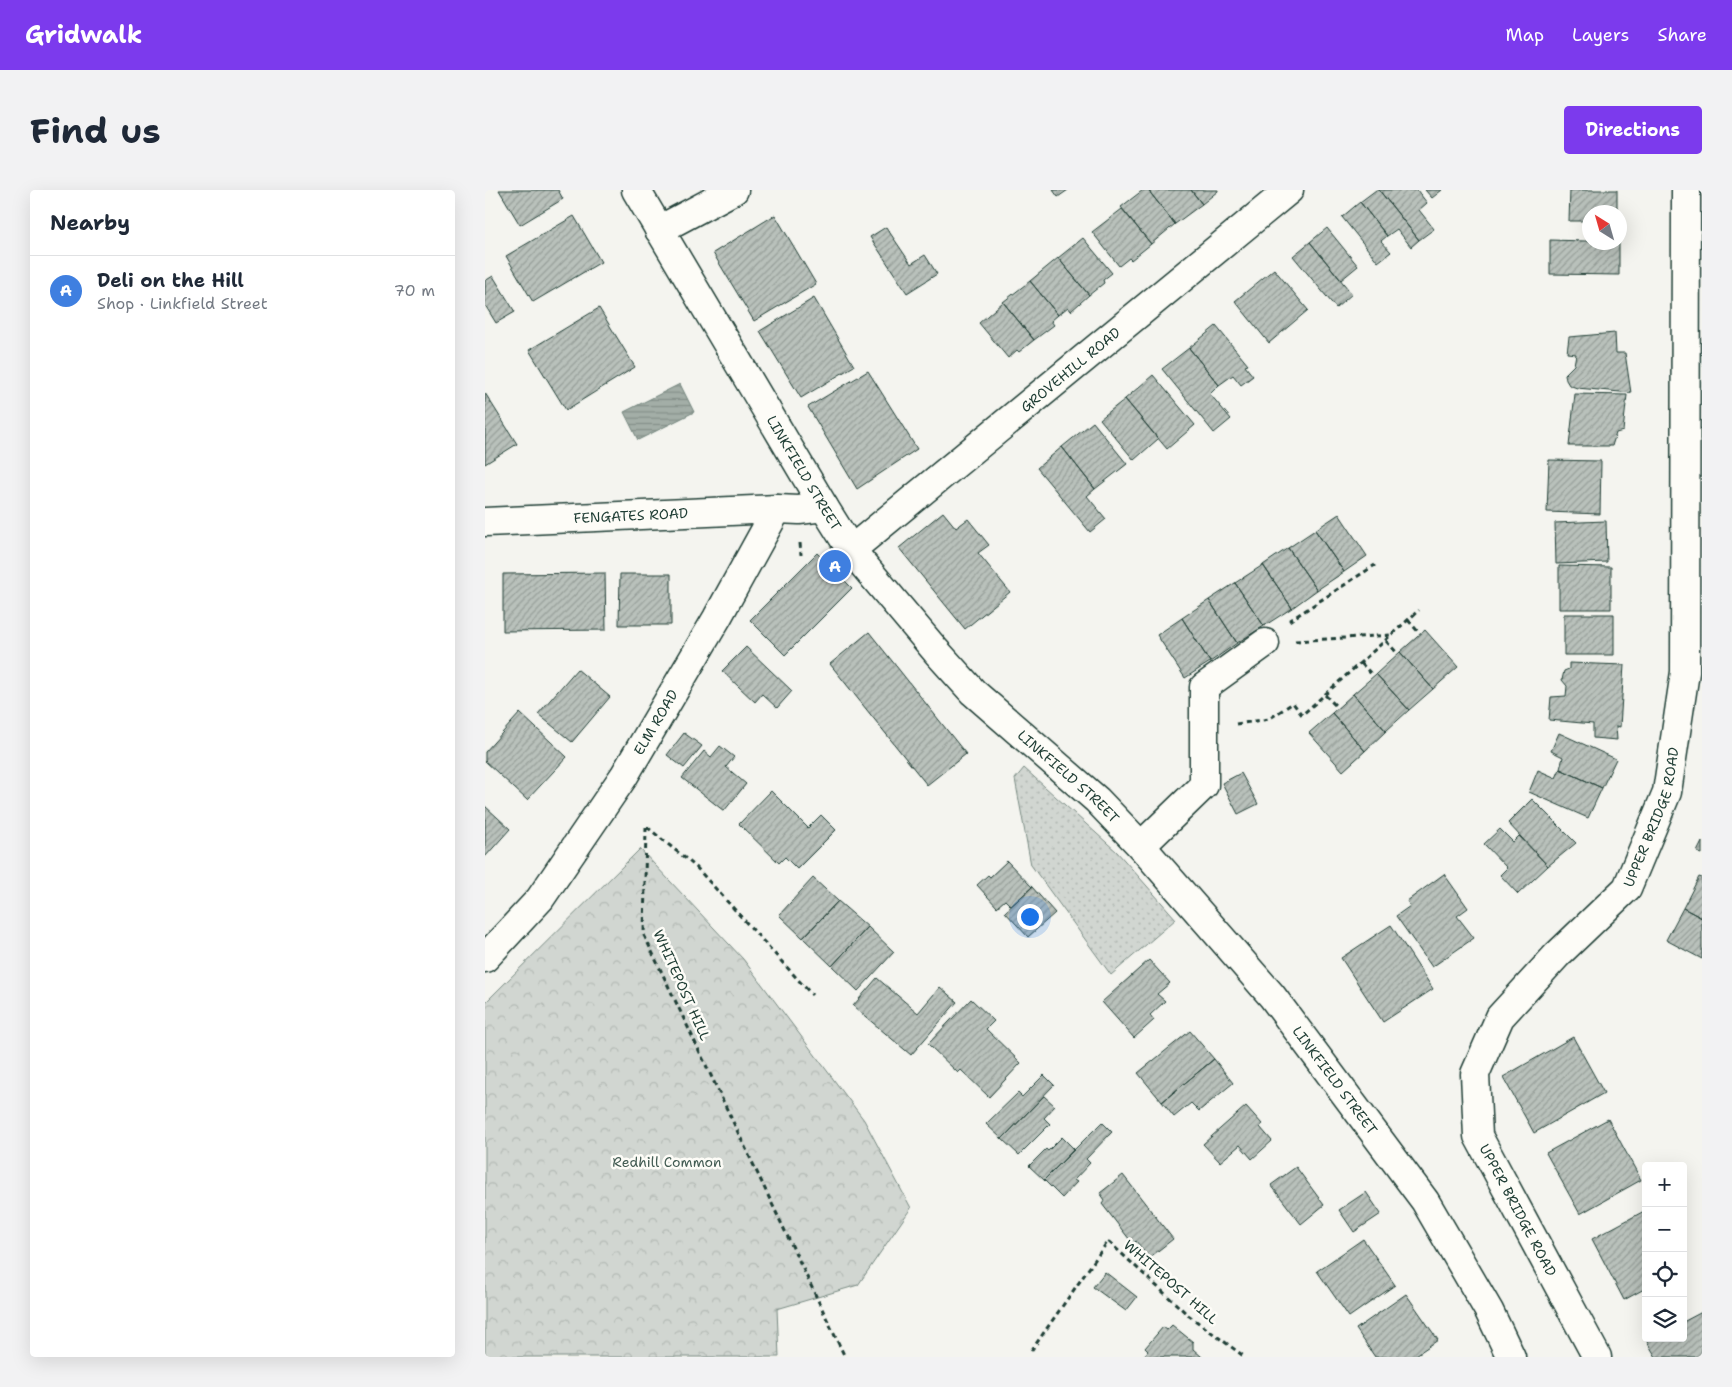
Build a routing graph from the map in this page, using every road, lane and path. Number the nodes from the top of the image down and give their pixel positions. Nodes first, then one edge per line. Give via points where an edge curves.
1 (636, 190) edge
2 (734, 190) edge
3 (1289, 190) edge
4 (1686, 190) edge
5 (659, 230) junction
6 (824, 507) junction
7 (777, 509) junction
8 (485, 522) edge
9 (851, 550) junction
10 (1375, 565) dead end
11 (1419, 610) dead end
12 (1408, 620) junction
13 (1420, 634) dead end
14 (1393, 635) junction
15 (1386, 641) junction
16 (1265, 643) junction
17 (1398, 654) dead end
18 (1361, 663) junction
19 (1373, 676) dead end
20 (1325, 695) junction
21 (1337, 708) dead end
22 (1205, 729) junction
23 (1141, 846) junction
24 (485, 958) edge
25 (812, 996) dead end
26 (1031, 1351) dead end
27 (845, 1357) edge
28 (1245, 1357) edge
29 (1511, 1357) edge
30 (1597, 1357) edge

1 - 5 street, LINKFIELD STREET
2 - 5 street
3 - 9 street, GROVEHILL ROAD
4 - 30 street, UPPER BRIDGE ROAD via 1685,672 1667,792 1627,888 1557,955 1500,1017 1475,1074 1479,1136
5 - 6 street, LINKFIELD STREET
6 - 7 street
6 - 9 street, LINKFIELD STREET
7 - 8 street, FENGATES ROAD
7 - 24 street, ELM ROAD via 624,776 540,899
9 - 23 street, LINKFIELD STREET via 973,692 1097,800
10 - 16 path via 1272,632
11 - 12 path
12 - 13 path
12 - 14 path
14 - 15 path
14 - 16 path
15 - 17 path
15 - 18 path
16 - 22 street via 1204,687
18 - 19 path
18 - 20 path
20 - 21 path
20 - 22 path via 1302,716 1293,703 1269,719
22 - 23 street via 1205,785
23 - 29 street, LINKFIELD STREET via 1272,996 1425,1201 1489,1311
25 - 27 path, WHITEPOST HILL via 696,867 646,827 644,935
26 - 28 path, WHITEPOST HILL via 1108,1241 1188,1315

